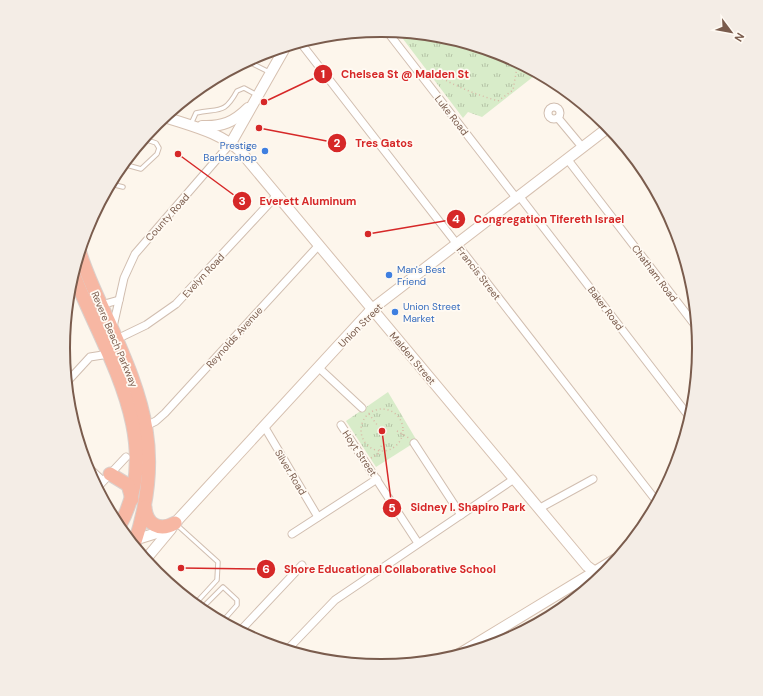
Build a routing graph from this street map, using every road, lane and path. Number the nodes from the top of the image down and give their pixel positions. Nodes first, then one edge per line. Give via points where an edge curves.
1 (392, 37) edge
2 (304, 47) edge
3 (281, 54) edge
4 (254, 65) edge
5 (517, 68) edge
6 (271, 73) junction
7 (424, 79) junction
8 (258, 96) junction
9 (558, 118) dead end
10 (171, 119) edge
11 (191, 125) junction
12 (604, 131) edge
13 (150, 141) edge
14 (231, 143) junction
15 (583, 148) junction
16 (568, 160) junction
17 (130, 166) edge
18 (116, 185) edge
19 (123, 187) dead end
20 (276, 196) junction
21 (519, 198) junction
22 (319, 245) junction
23 (457, 245) junction
24 (83, 261) edge
25 (78, 281) edge
26 (119, 300) junction
27 (101, 305) junction
28 (372, 310) junction
29 (691, 320) edge
30 (114, 334) junction
31 (109, 354) junction
32 (319, 368) junction
33 (72, 377) edge
34 (362, 408) dead end
35 (686, 413) edge
36 (369, 414) junction
37 (341, 425) dead end
38 (146, 426) junction
39 (264, 426) junction
40 (378, 426) dead end
41 (397, 431) dead end
42 (403, 434) junction
43 (414, 443) dead end
44 (382, 444) dead end
45 (380, 451) junction
46 (126, 456) dead end
47 (370, 459) dead end
48 (96, 471) edge
49 (107, 477) junction
50 (377, 479) junction
51 (514, 479) junction
52 (593, 480) dead end
53 (102, 483) edge
54 (654, 498) edge
55 (132, 499) junction
56 (145, 506) junction
57 (540, 508) junction
58 (461, 514) junction
59 (318, 517) junction
60 (122, 520) edge
61 (175, 523) junction
62 (292, 534) dead end
63 (135, 537) edge
64 (138, 540) edge
65 (418, 543) junction
66 (150, 555) edge
67 (302, 565) dead end
68 (597, 572) edge
69 (590, 579) edge
70 (199, 600) edge
71 (205, 605) edge
72 (226, 617) edge
73 (244, 627) edge
74 (480, 642) edge
75 (292, 645) edge

1 - 7 street, Luke Road
2 - 23 street, Francis Street
3 - 6 street
4 - 6 lane
5 - 7 path via 513,90 498,101 475,94 433,73
6 - 8 street
7 - 21 street, Luke Road
8 - 11 street via 239,117 228,123 215,127
8 - 11 lane via 244,88 236,91 230,103 219,111 196,113
8 - 14 street
9 - 15 street
10 - 11 street
11 - 14 street
12 - 15 street, Union Street
13 - 17 lane via 156,143 159,148 157,154 141,169
14 - 20 street, Malden Street
14 - 26 street, County Road via 138,250 126,273
15 - 16 street, Union Street
16 - 21 street, Union Street
16 - 29 street, Chatham Road
18 - 19 lane
20 - 22 street, Malden Street
20 - 30 street, Evelyn Road via 176,304 151,322
21 - 23 street, Union Street
21 - 35 street, Baker Road
22 - 28 street, Malden Street
22 - 38 street, Reynolds Avenue via 165,413
23 - 28 street, Union Street
23 - 54 street, Francis Street
24 - 27 highway, Revere Beach Parkway
25 - 31 highway, Revere Beach Parkway
26 - 27 street
26 - 30 street, County Road
27 - 30 highway, Revere Beach Parkway
28 - 32 street, Union Street
28 - 51 street, Malden Street
30 - 38 highway, Revere Beach Parkway via 134,383
31 - 33 street via 88,359
31 - 55 highway, Revere Beach Parkway via 136,437 137,464
32 - 34 street
32 - 39 street, Union Street
36 - 40 path
36 - 42 path via 378,409 395,413 402,422
36 - 45 path via 362,423 362,438 369,446
37 - 50 street, Hoyt Street
38 - 56 highway, Revere Beach Parkway via 150,464
39 - 59 street, Silver Road
39 - 61 street, Union Street
41 - 42 path
42 - 45 path via 393,448
43 - 58 street
44 - 45 path
45 - 47 path
46 - 49 street
48 - 49 street
49 - 53 street
49 - 55 highway via 128,485
50 - 59 street
50 - 65 street, Hoyt Street
51 - 57 street, Malden Street
51 - 58 street
52 - 57 street
55 - 60 highway, Revere Beach Parkway
56 - 61 highway via 148,520 155,525 164,527
56 - 63 highway, Revere Beach Parkway
57 - 68 street, Malden Street via 587,566
58 - 65 street
59 - 62 street
61 - 64 street, Union Street via 163,532
61 - 66 street, Union Street
61 - 70 lane via 218,562 217,580
65 - 75 street via 333,602
67 - 73 street
69 - 74 street
71 - 72 lane via 223,587 238,600

